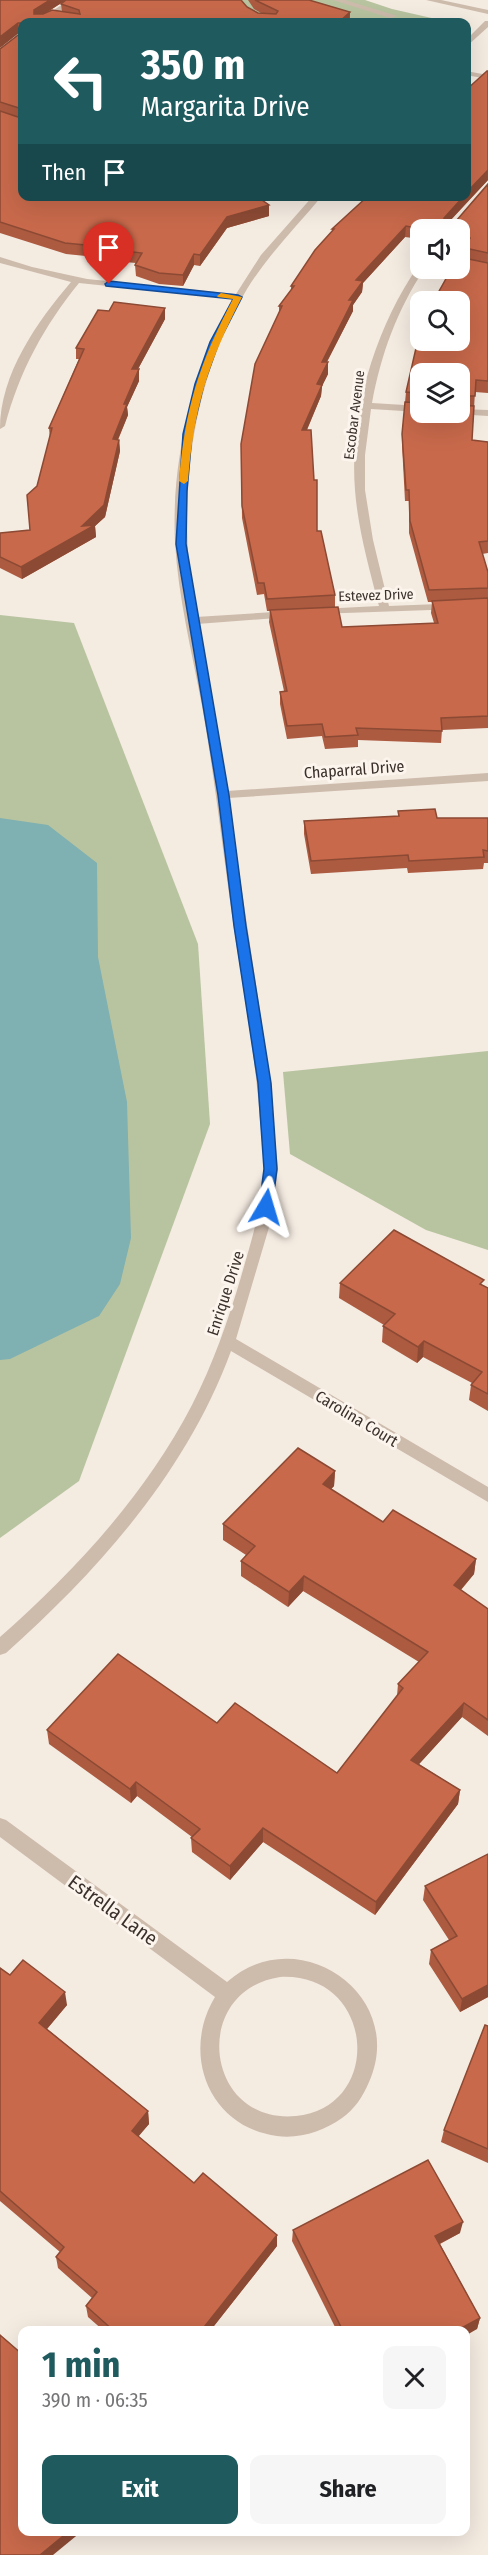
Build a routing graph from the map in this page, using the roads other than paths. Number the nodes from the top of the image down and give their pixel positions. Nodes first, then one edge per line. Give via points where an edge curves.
1 (74, 0) edge
2 (337, 0) edge
3 (430, 0) edge
4 (488, 12) edge
5 (393, 16) dead end
6 (50, 18) edge
7 (488, 23) edge
8 (471, 40) edge
9 (471, 74) edge
10 (488, 77) edge
11 (313, 201) edge
12 (0, 260) edge
13 (414, 279) edge
14 (76, 281) junction
15 (238, 297) junction
16 (0, 382) edge
17 (14, 382) junction
18 (366, 406) junction
19 (410, 408) edge
20 (470, 412) edge
21 (488, 413) edge
22 (0, 426) edge
23 (488, 605) edge
24 (385, 610) junction
25 (192, 621) junction
26 (488, 777) edge
27 (223, 795) junction
28 (227, 1341) junction
29 (488, 1495) edge
30 (0, 1648) edge
31 (0, 1826) edge
32 (227, 1994) junction

1 - 6 street
2 - 5 street
3 - 4 street
7 - 8 street
9 - 10 street
11 - 15 street, Enrique Drive via 269,250
12 - 14 street
13 - 18 street, Escobar Avenue via 382,339
14 - 15 street
14 - 17 street via 46,321
15 - 25 street, Enrique Drive via 203,373 188,434 181,544
16 - 17 street
17 - 22 street
18 - 19 street
18 - 24 street, Escobar Avenue via 360,496
20 - 21 street
23 - 24 street, Estevez Drive
24 - 25 street, Estevez Drive
25 - 27 street, Enrique Drive
26 - 27 street, Chaparral Drive
27 - 28 street, Enrique Drive via 265,1083 271,1169 263,1226
28 - 29 street, Carolina Court
28 - 30 street, Enrique Drive via 178,1444 138,1502 82,1570
31 - 32 street, Estrella Lane
32 - 32 street via 249,1977 275,1969 302,1969 328,1979 350,1996 364,2019 369,2046 359,2087 331,2115 307,2124 280,2126 256,2119 234,2106 218,2086 208,2063 207,2038 213,2014

